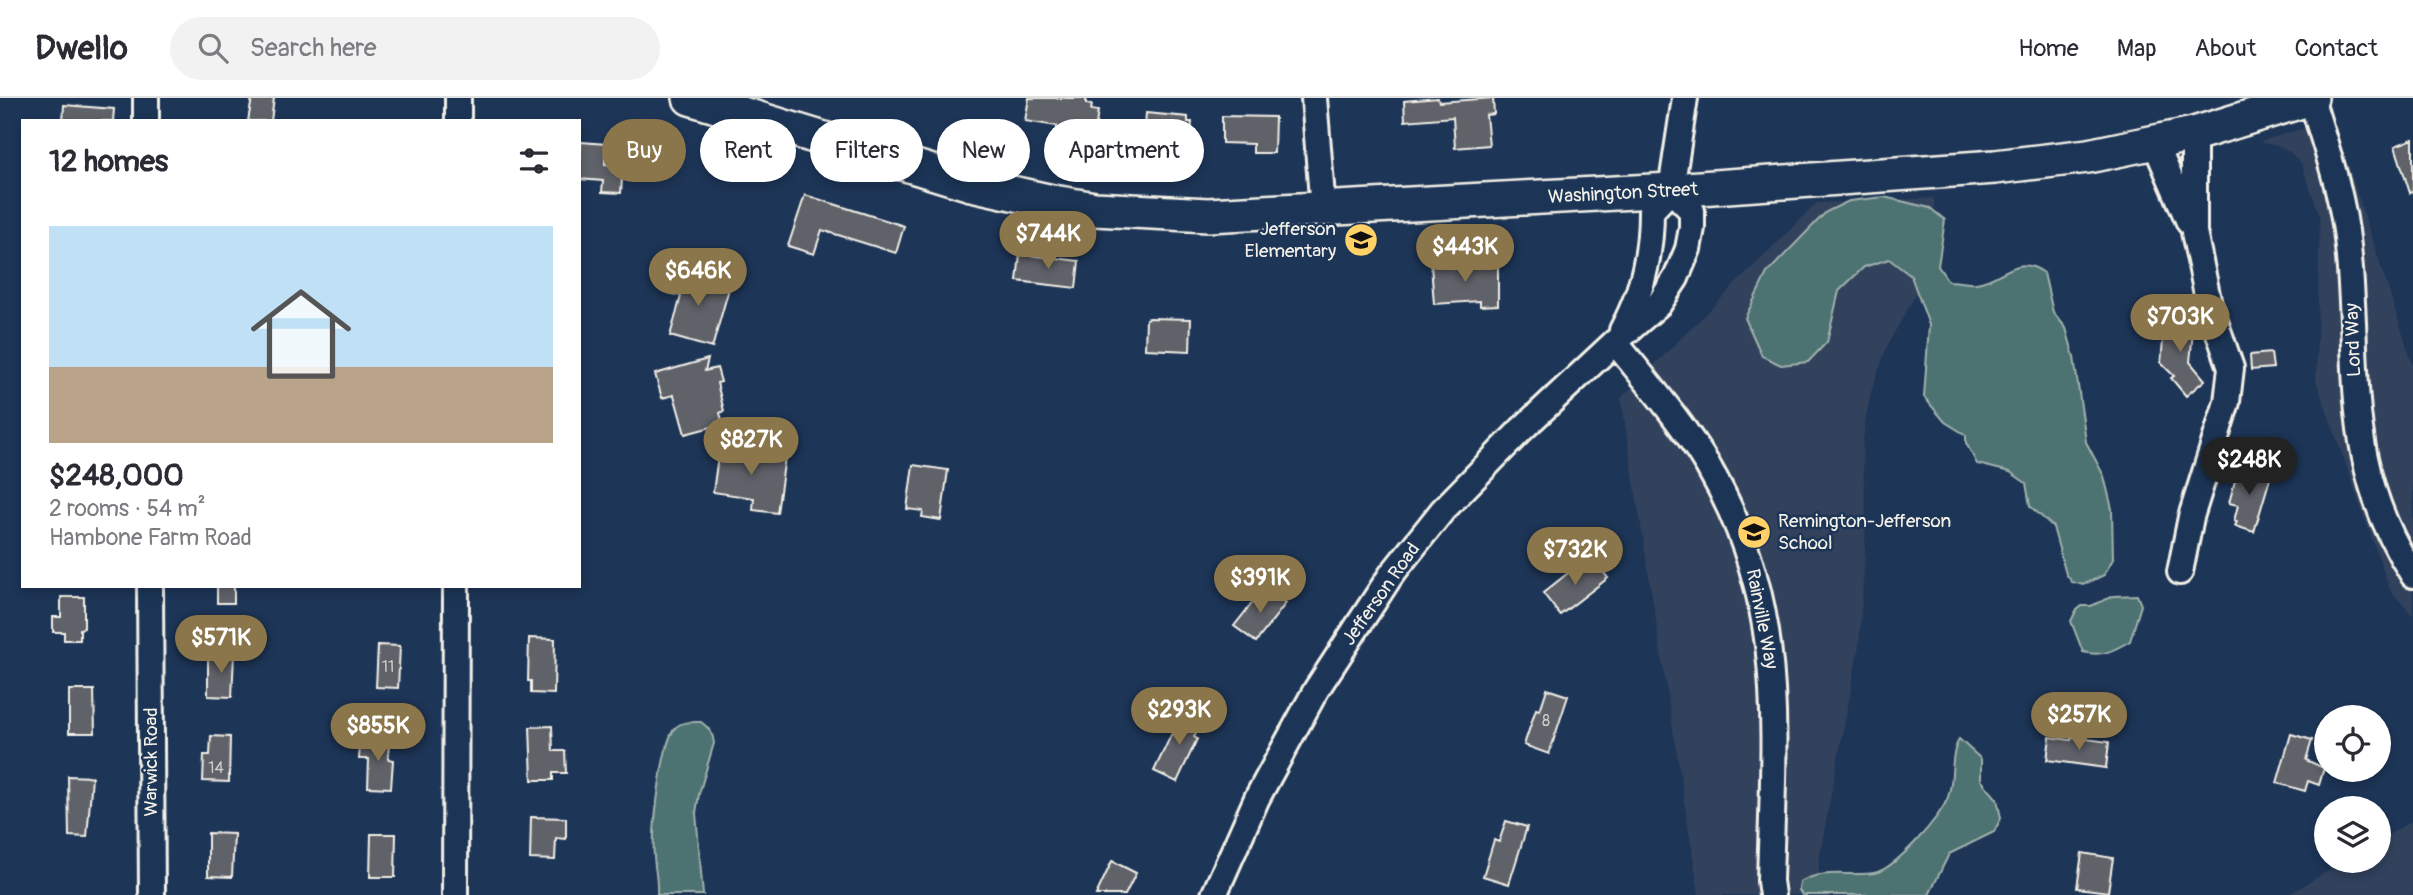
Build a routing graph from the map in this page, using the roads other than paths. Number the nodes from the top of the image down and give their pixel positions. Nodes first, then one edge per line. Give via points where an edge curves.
1 (146, 98) edge
2 (458, 98) edge
3 (690, 98) edge
4 (1314, 98) edge
5 (1685, 98) edge
6 (2311, 98) edge
7 (146, 119) edge
8 (458, 119) edge
9 (2193, 134) junction
10 (2155, 143) junction
11 (1671, 190) junction
12 (1323, 210) junction
13 (2194, 232) junction
14 (1615, 342) junction
15 (2180, 572) dead end
16 (2413, 575) edge
17 (150, 588) edge
18 (456, 588) edge
19 (152, 895) edge
20 (455, 895) edge
21 (1214, 895) edge
22 (1772, 895) edge

1 - 7 street
2 - 8 street
3 - 12 main road, Washington Street via 971,184 1053,202 1185,215
4 - 12 street
5 - 11 street
6 - 9 main road, Washington Street
6 - 16 street, Lord Way via 2346,229 2363,456 2382,517
9 - 10 main road, Washington Street
9 - 13 street
10 - 11 main road, Washington Street via 1995,167
10 - 13 street
11 - 12 main road, Washington Street
11 - 14 street, Jefferson Road via 1651,211 1645,274
11 - 14 street, Jefferson Road via 1692,211 1688,249 1659,304
13 - 15 street via 2206,294 2231,368 2227,402 2191,517
14 - 21 street, Jefferson Road via 1451,502 1391,575 1315,690 1257,798
14 - 22 street, Rainville Way via 1706,463 1740,530 1753,568 1773,680
17 - 19 street, Warwick Road
18 - 20 street

